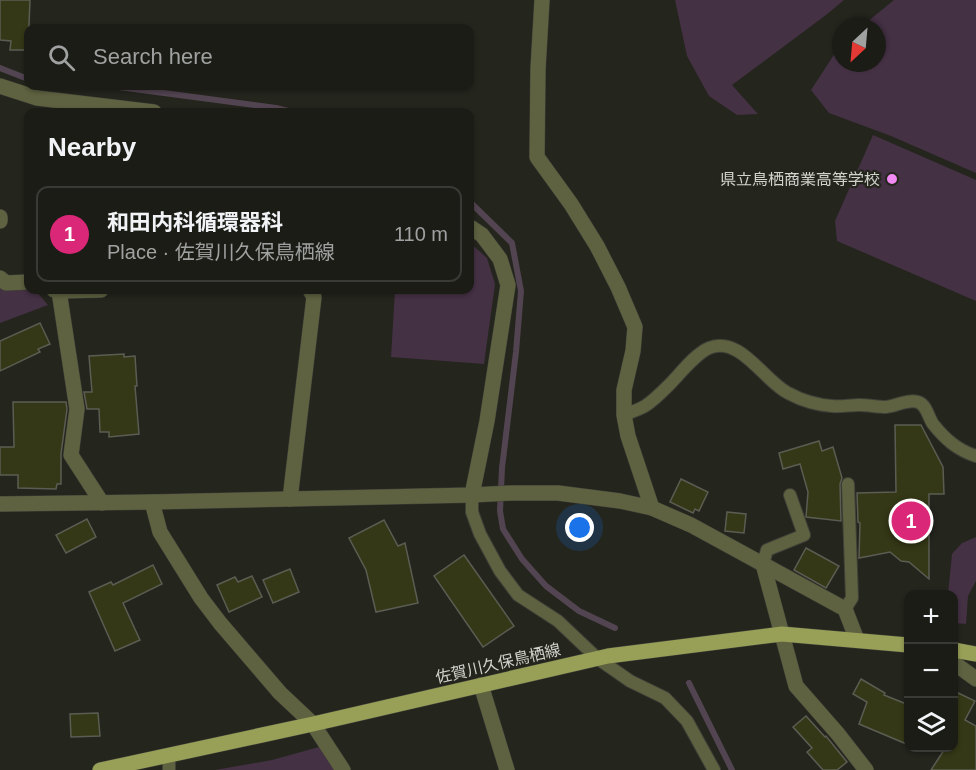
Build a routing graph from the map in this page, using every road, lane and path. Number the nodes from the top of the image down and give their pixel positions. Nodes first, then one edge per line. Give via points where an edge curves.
1 (542, 0) edge
2 (0, 86) edge
3 (121, 108) edge
4 (474, 230) edge
5 (0, 278) edge
6 (24, 282) edge
7 (57, 294) edge
8 (312, 294) edge
9 (624, 415) junction
10 (976, 456) edge
11 (848, 484) dead end
12 (476, 495) junction
13 (790, 495) dead end
14 (290, 499) junction
15 (152, 502) junction
16 (102, 503) junction
17 (0, 504) edge
18 (652, 508) junction
19 (763, 564) junction
20 (845, 609) junction
21 (782, 634) junction
22 (857, 640) junction
23 (904, 645) edge
24 (958, 651) edge
25 (976, 654) edge
26 (597, 658) junction
27 (958, 666) edge
28 (976, 679) edge
29 (481, 685) junction
30 (313, 724) junction
31 (169, 763) edge
32 (100, 770) edge
33 (343, 770) edge
34 (507, 770) edge
35 (714, 770) edge
36 (866, 770) edge

1 - 9 street via 537,157 597,246 635,327 624,390
2 - 3 street via 37,98
4 - 12 street via 500,259 508,285
5 - 6 street via 6,283
7 - 16 street via 77,409 71,456
8 - 14 street
9 - 10 lane via 645,406 708,348 722,345 748,359 774,385 806,401 884,407 918,402 952,445
9 - 18 street
11 - 20 lane via 852,598
12 - 14 street
12 - 18 street via 558,494
12 - 26 lane via 472,512 500,571 518,595 558,621
13 - 19 lane via 804,535 767,550
14 - 15 street
15 - 16 street
15 - 30 street via 160,532 201,598 280,693
16 - 17 street
18 - 19 street
19 - 20 street
19 - 21 street
20 - 22 street
21 - 22 main road, 佐賀川久保鳥栖線
21 - 26 main road, 佐賀川久保鳥栖線
21 - 36 street via 796,686
22 - 23 main road, 佐賀川久保鳥栖線
24 - 25 main road
26 - 29 main road, 佐賀川久保鳥栖線
26 - 35 lane via 630,681 665,698 687,721
27 - 28 street
29 - 30 main road, 佐賀川久保鳥栖線
29 - 34 street
30 - 31 main road, 佐賀川久保鳥栖線
30 - 33 street
31 - 32 main road, 佐賀川久保鳥栖線

